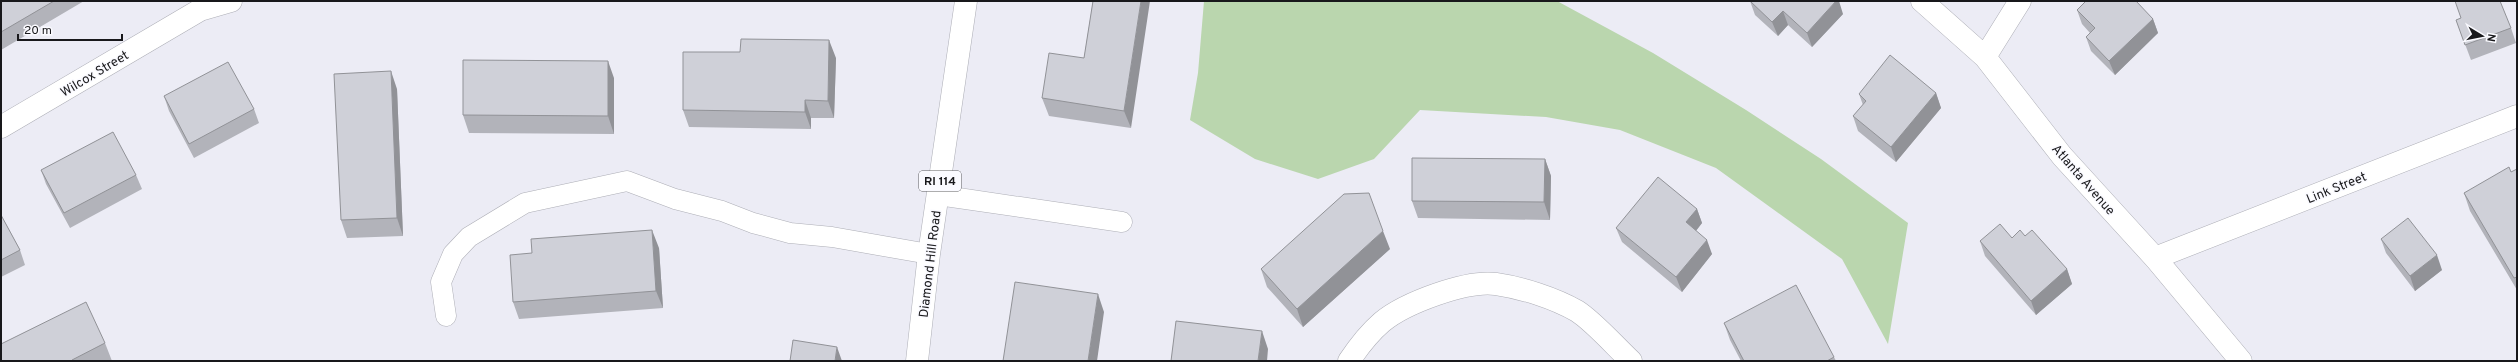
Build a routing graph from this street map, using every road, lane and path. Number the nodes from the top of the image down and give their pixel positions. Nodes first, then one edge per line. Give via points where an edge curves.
1 (231, 1) edge
2 (966, 1) edge
3 (1922, 1) edge
4 (2020, 1) edge
5 (1984, 58) junction
6 (2517, 116) edge
7 (1, 127) edge
8 (938, 195) junction
9 (1122, 222) dead end
10 (929, 254) junction
11 (2155, 258) junction
12 (446, 316) dead end
13 (918, 361) edge
14 (1349, 361) edge
15 (1631, 361) edge
16 (2241, 361) edge

1 - 7 street, Wilcox Street via 200,10
2 - 8 street, Diamond Hill Road / RI 114
3 - 5 street, Atlanta Avenue
4 - 5 street
5 - 11 street, Atlanta Avenue via 2062,156
6 - 11 street, Link Street
8 - 9 lane
8 - 10 street, Diamond Hill Road / RI 114
10 - 12 lane via 832,237 790,233 675,199 627,181 525,203 469,237 453,254 441,282
10 - 13 street, Diamond Hill Road / RI 114
11 - 16 street, Atlanta Avenue
14 - 15 street via 1362,341 1384,321 1406,308 1459,287 1495,284 1538,295 1578,312

